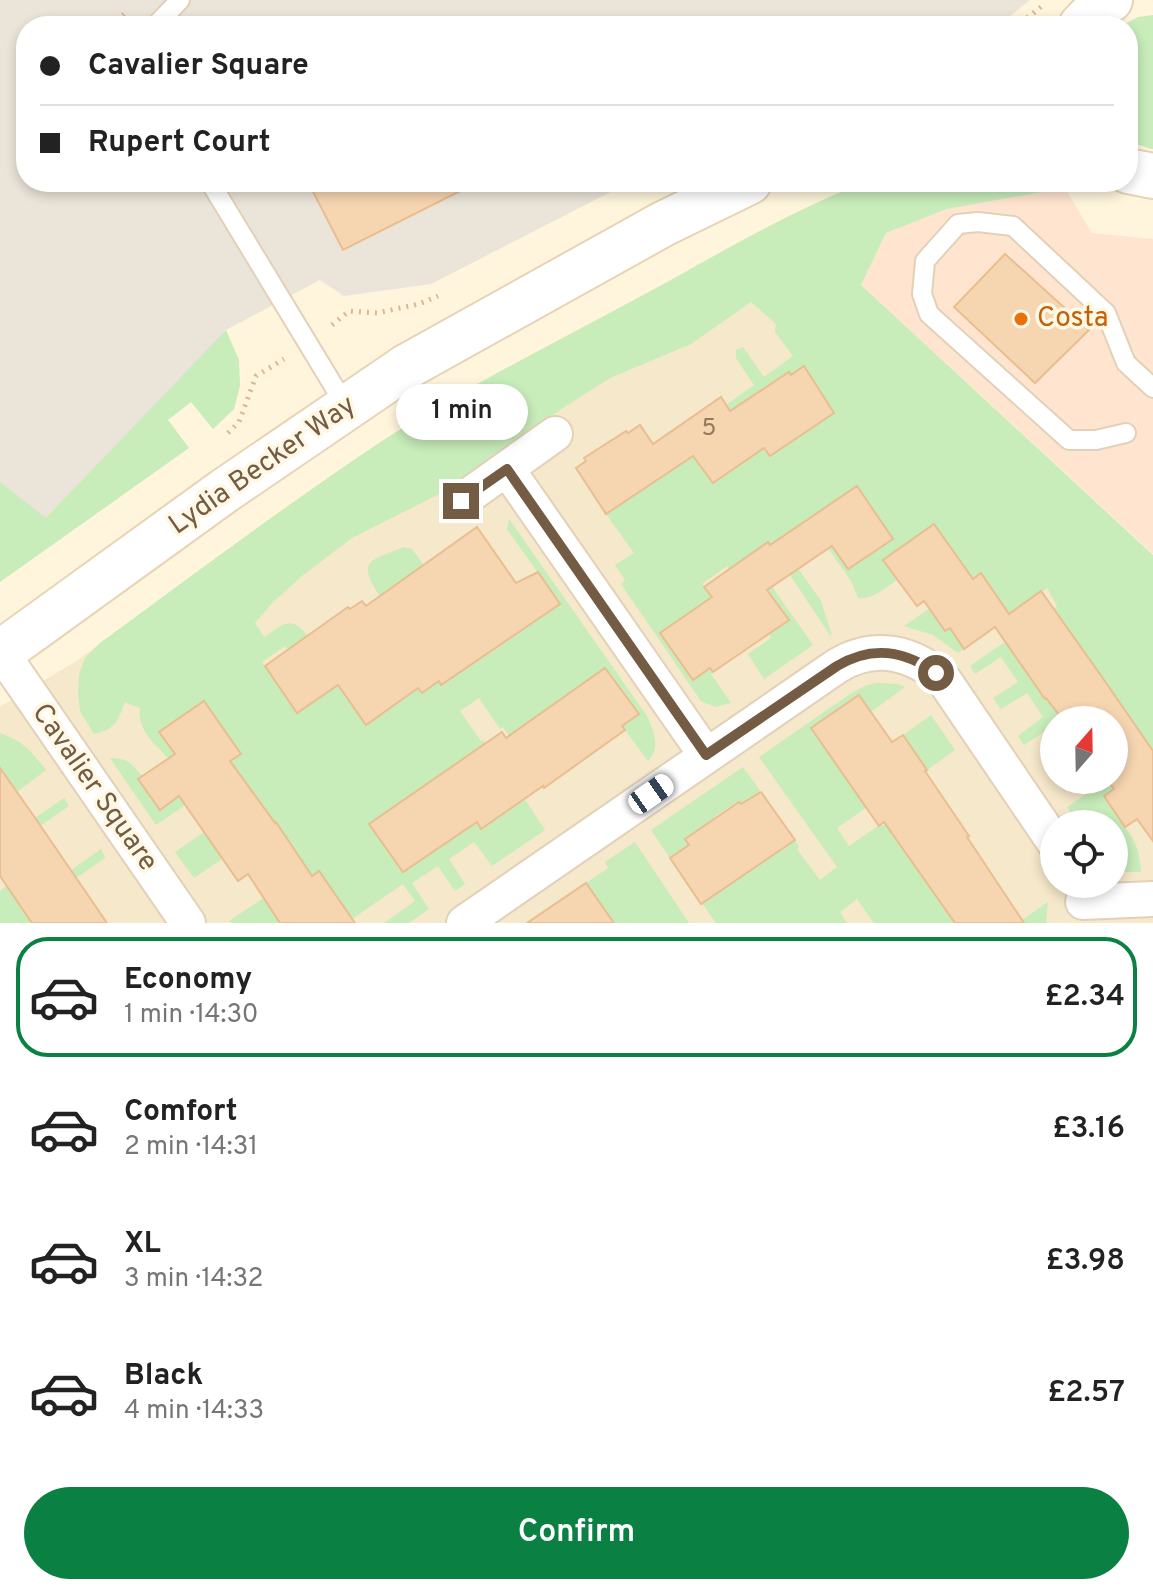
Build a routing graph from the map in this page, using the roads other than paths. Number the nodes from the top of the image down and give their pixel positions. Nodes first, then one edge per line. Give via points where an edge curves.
1 (180, 0) edge
2 (1110, 0) edge
3 (165, 16) edge
4 (1090, 16) edge
5 (216, 192) edge
6 (729, 192) edge
7 (1153, 388) edge
8 (347, 408) junction
9 (1126, 433) dead end
10 (555, 434) dead end
11 (507, 469) junction
12 (461, 501) dead end
13 (0, 652) edge
14 (706, 755) junction
15 (1040, 821) edge
16 (1153, 899) edge
17 (1081, 903) edge
18 (188, 923) edge
19 (464, 923) edge

1 - 3 lane
2 - 4 street
5 - 8 lane
6 - 8 street, Lydia Becker Way via 406,367
7 - 9 lane via 1126,363 1106,313 1013,226 958,224 925,261 922,294 929,314 1069,440
8 - 13 street, Lydia Becker Way
10 - 11 street
11 - 12 street
11 - 14 street
13 - 18 street, Cavalier Square
14 - 15 street via 842,663 874,651 902,656 944,680
14 - 19 street
16 - 17 street

